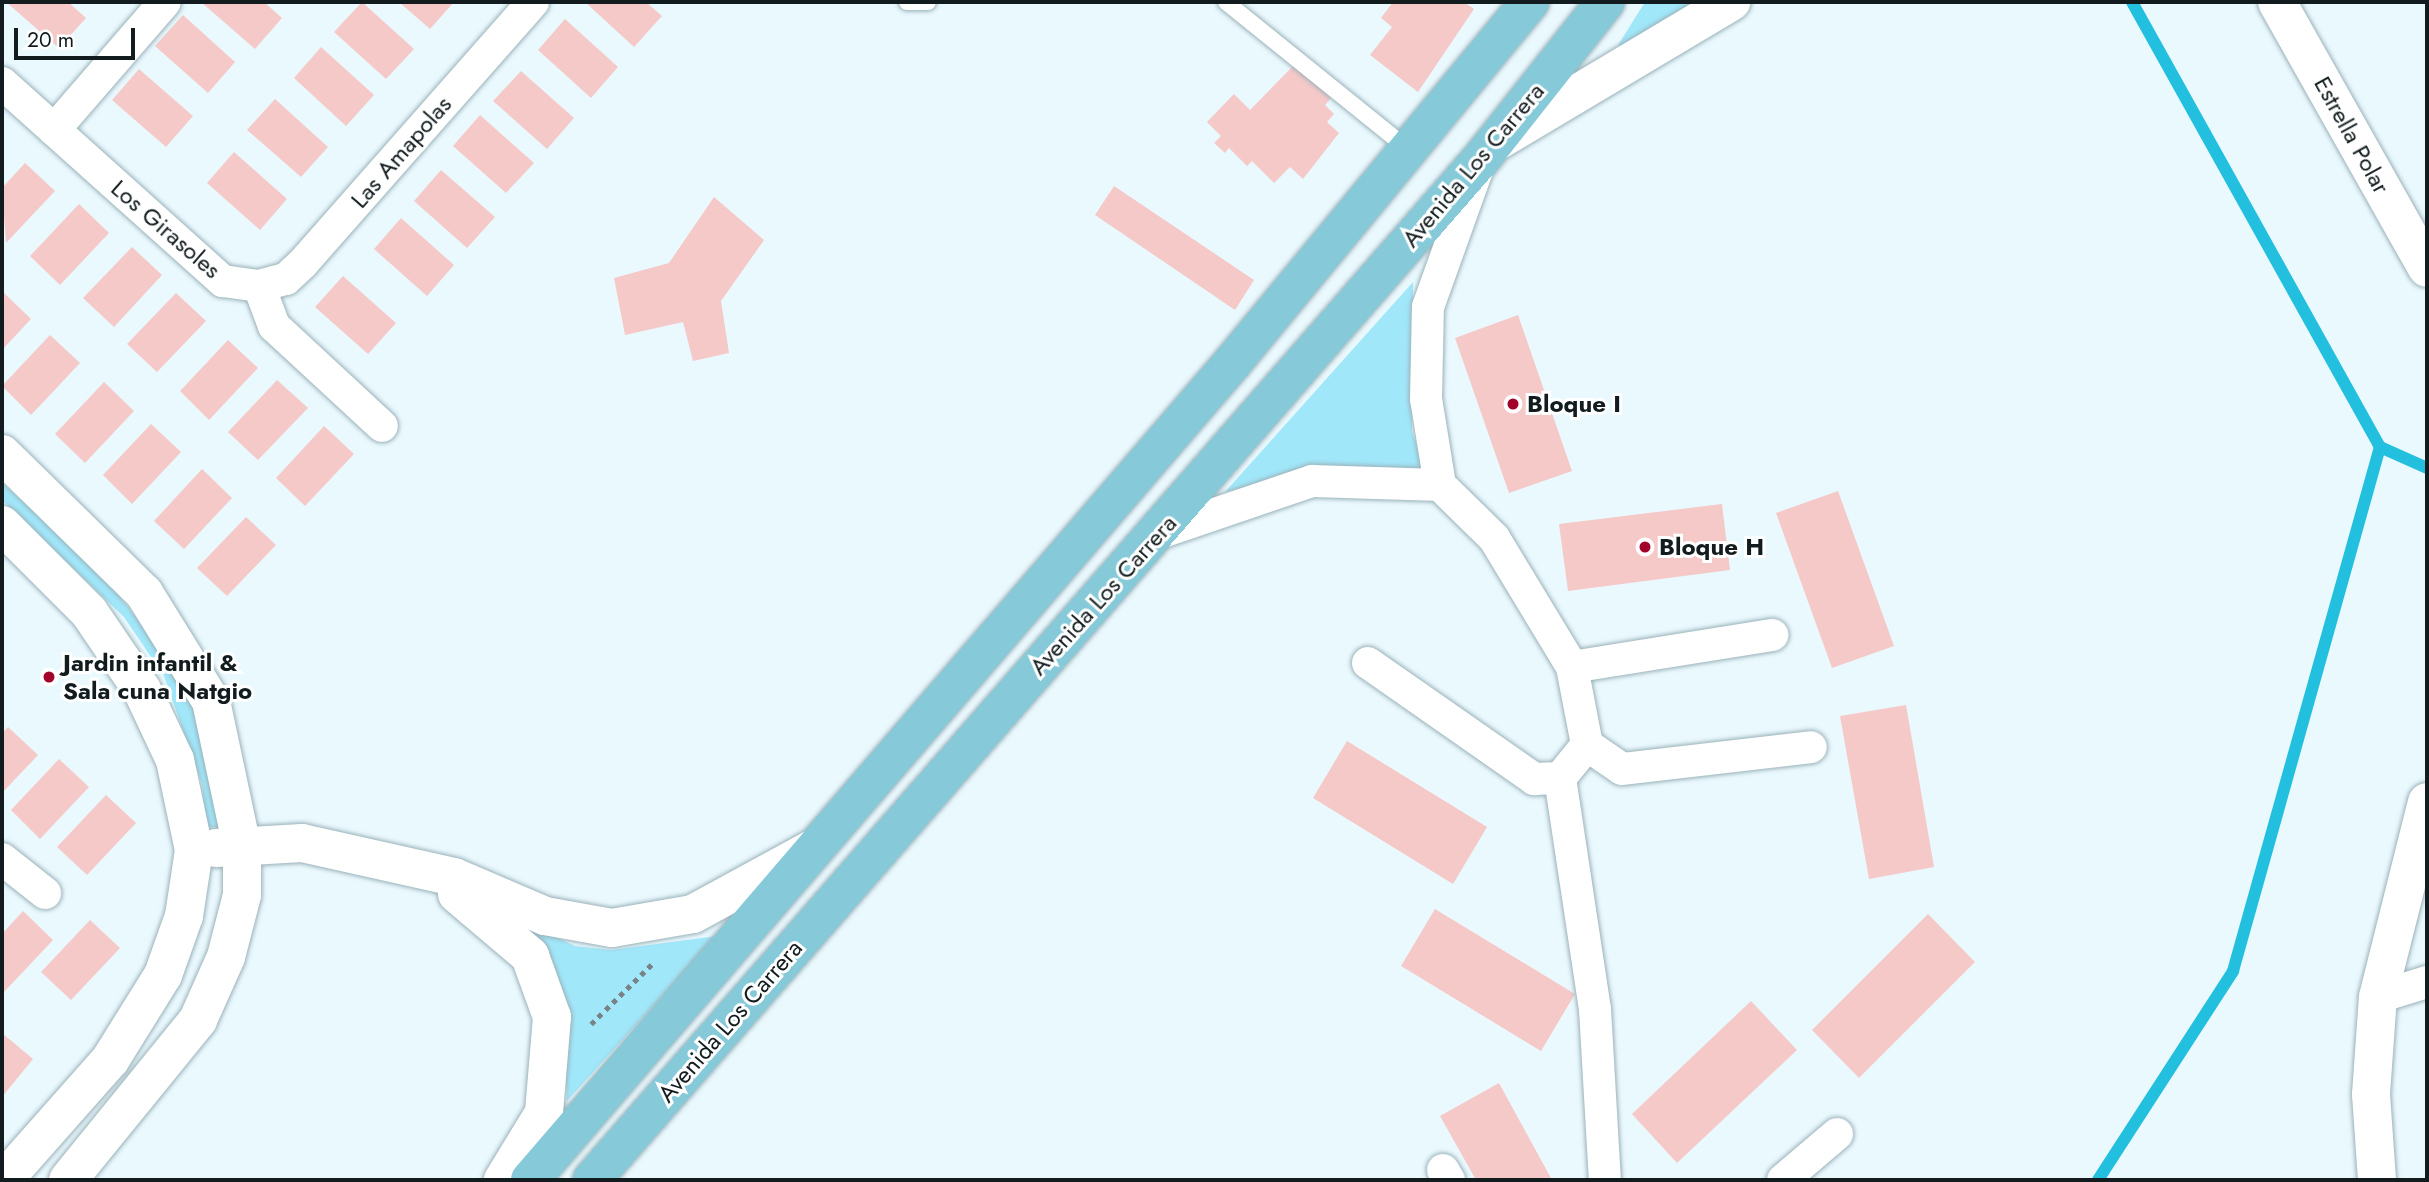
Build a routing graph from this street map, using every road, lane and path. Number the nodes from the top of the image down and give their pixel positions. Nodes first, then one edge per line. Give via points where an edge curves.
1 (165, 2) edge
2 (533, 2) edge
3 (907, 2) edge
4 (928, 2) edge
5 (1226, 2) edge
6 (1530, 2) edge
7 (1605, 2) edge
8 (1731, 2) edge
9 (2277, 2) edge
10 (2, 83) edge
11 (54, 130) junction
12 (1408, 149) junction
13 (1488, 151) junction
14 (2427, 268) edge
15 (259, 286) junction
16 (382, 426) dead end
17 (2, 454) edge
18 (1440, 485) junction
19 (2, 525) edge
20 (1159, 533) junction
21 (1772, 635) dead end
22 (1368, 663) dead end
23 (1572, 667) junction
24 (1587, 745) junction
25 (1811, 747) dead end
26 (1560, 778) junction
27 (2427, 802) edge
28 (822, 844) junction
29 (242, 847) junction
30 (194, 850) junction
31 (2, 859) edge
32 (424, 870) junction
33 (45, 892) dead end
34 (669, 918) junction
35 (2427, 982) edge
36 (2378, 997) junction
37 (551, 1064) junction
38 (1837, 1134) dead end
39 (597, 1179) edge
40 (4, 1180) edge
41 (68, 1180) edge
42 (503, 1180) edge
43 (530, 1180) edge
44 (1605, 1180) edge
45 (1783, 1180) edge
46 (2377, 1180) edge

1 - 11 street
2 - 15 street, Las Amapolas via 303,263 286,279
3 - 4 lane
5 - 12 lane
6 - 12 main road, Avenida Los Carrera
7 - 13 main road, Avenida Los Carrera
8 - 13 street
9 - 14 street, Estrella Polar
10 - 11 street, Los Girasoles
11 - 15 street, Los Girasoles via 223,281
12 - 28 main road, Avenida Los Carrera
13 - 18 street via 1428,307 1426,400
13 - 20 main road, Avenida Los Carrera
15 - 16 street via 274,326
17 - 29 street via 144,593 211,701
18 - 20 street via 1312,481
18 - 23 street via 1494,537
19 - 30 street via 89,612 142,690 175,760
20 - 39 main road, Avenida Los Carrera
21 - 23 street
22 - 26 street via 1534,779
23 - 24 street
24 - 25 street via 1622,769
24 - 26 street
26 - 44 street via 1595,1009
27 - 36 street
28 - 34 street via 694,914
28 - 43 main road, Avenida Los Carrera
29 - 30 street
29 - 32 street via 302,842
29 - 41 street via 242,895 226,957 198,1020
30 - 40 street via 184,916 163,975 110,1060
31 - 33 street
32 - 34 street via 545,916 612,928
32 - 37 street via 492,919 530,956 552,1017
34 - 37 path via 661,954
35 - 36 street
36 - 46 street via 2371,1094
37 - 42 street via 544,1113
38 - 45 street

